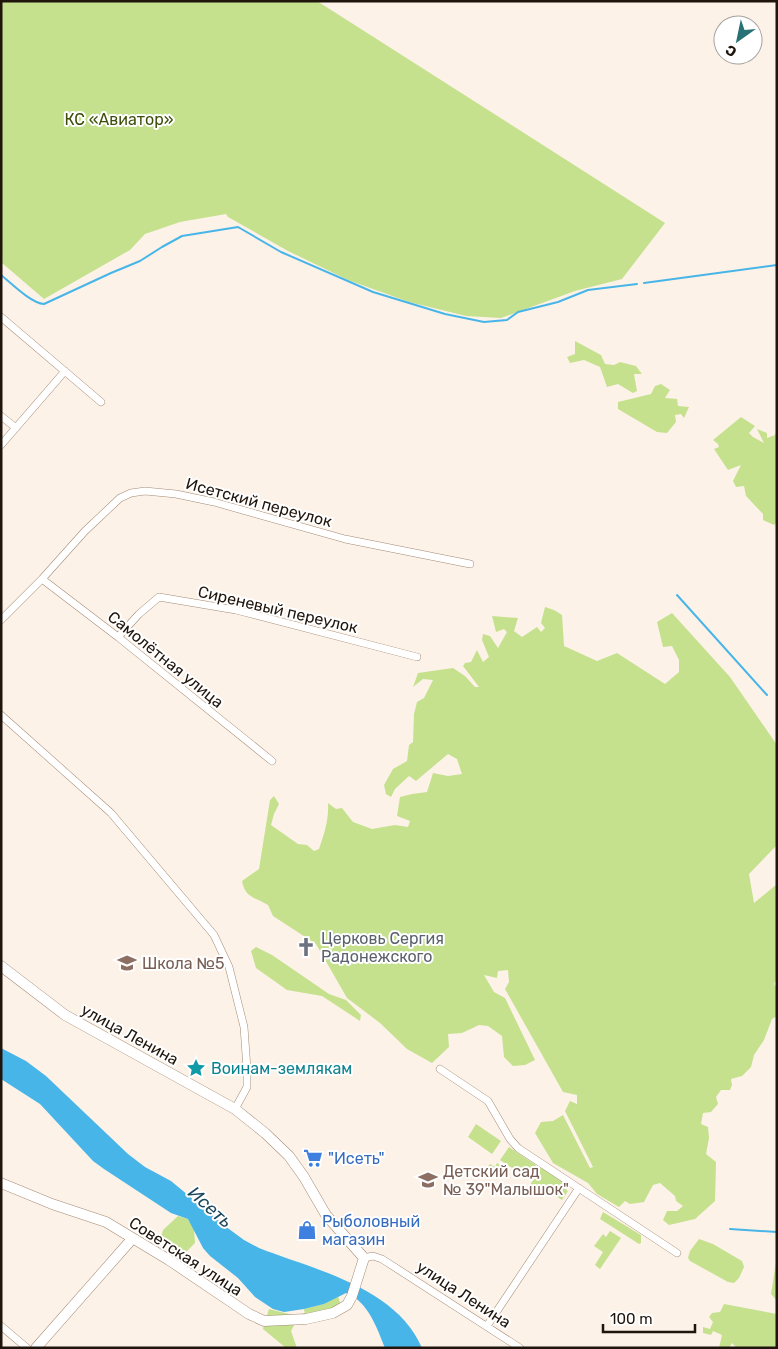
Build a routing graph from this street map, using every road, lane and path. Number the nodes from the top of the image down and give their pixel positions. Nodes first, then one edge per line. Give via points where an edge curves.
1 (1, 317) edge
2 (65, 371) junction
3 (101, 402) dead end
4 (1, 416) edge
5 (16, 428) junction
6 (1, 445) edge
7 (470, 564) dead end
8 (42, 579) junction
9 (1, 620) edge
10 (118, 638) junction
11 (417, 657) dead end
12 (1, 715) edge
13 (272, 761) dead end
14 (1, 966) edge
15 (440, 1069) dead end
16 (234, 1108) junction
17 (1, 1183) edge
18 (579, 1188) junction
19 (132, 1238) junction
20 (677, 1253) dead end
21 (364, 1258) junction
22 (1, 1326) edge
23 (487, 1326) junction
24 (27, 1348) edge
25 (36, 1348) edge
26 (520, 1348) edge

1 - 2 street
2 - 3 street
2 - 5 street
4 - 5 street
5 - 6 street
7 - 8 street, Исетский переулок via 344,539 214,502 145,491 120,498
8 - 9 street, Исетский переулок
8 - 10 street, Самолётная улица
10 - 11 street, Сиреневый переулок via 159,597 236,610
10 - 13 street, Самолётная улица
12 - 16 street via 111,813 214,934 229,968 244,1027 247,1087
14 - 16 street, улица Ленина via 65,1015
15 - 18 street via 488,1101 518,1148
16 - 21 street, улица Ленина via 279,1144 304,1177 326,1215
17 - 19 street, Советская улица via 106,1222
18 - 20 street
18 - 23 street
19 - 21 street, Советская улица via 264,1321 306,1320 333,1313 347,1305
19 - 25 street
21 - 23 street, улица Ленина via 382,1259
22 - 24 street
23 - 26 street, улица Ленина

